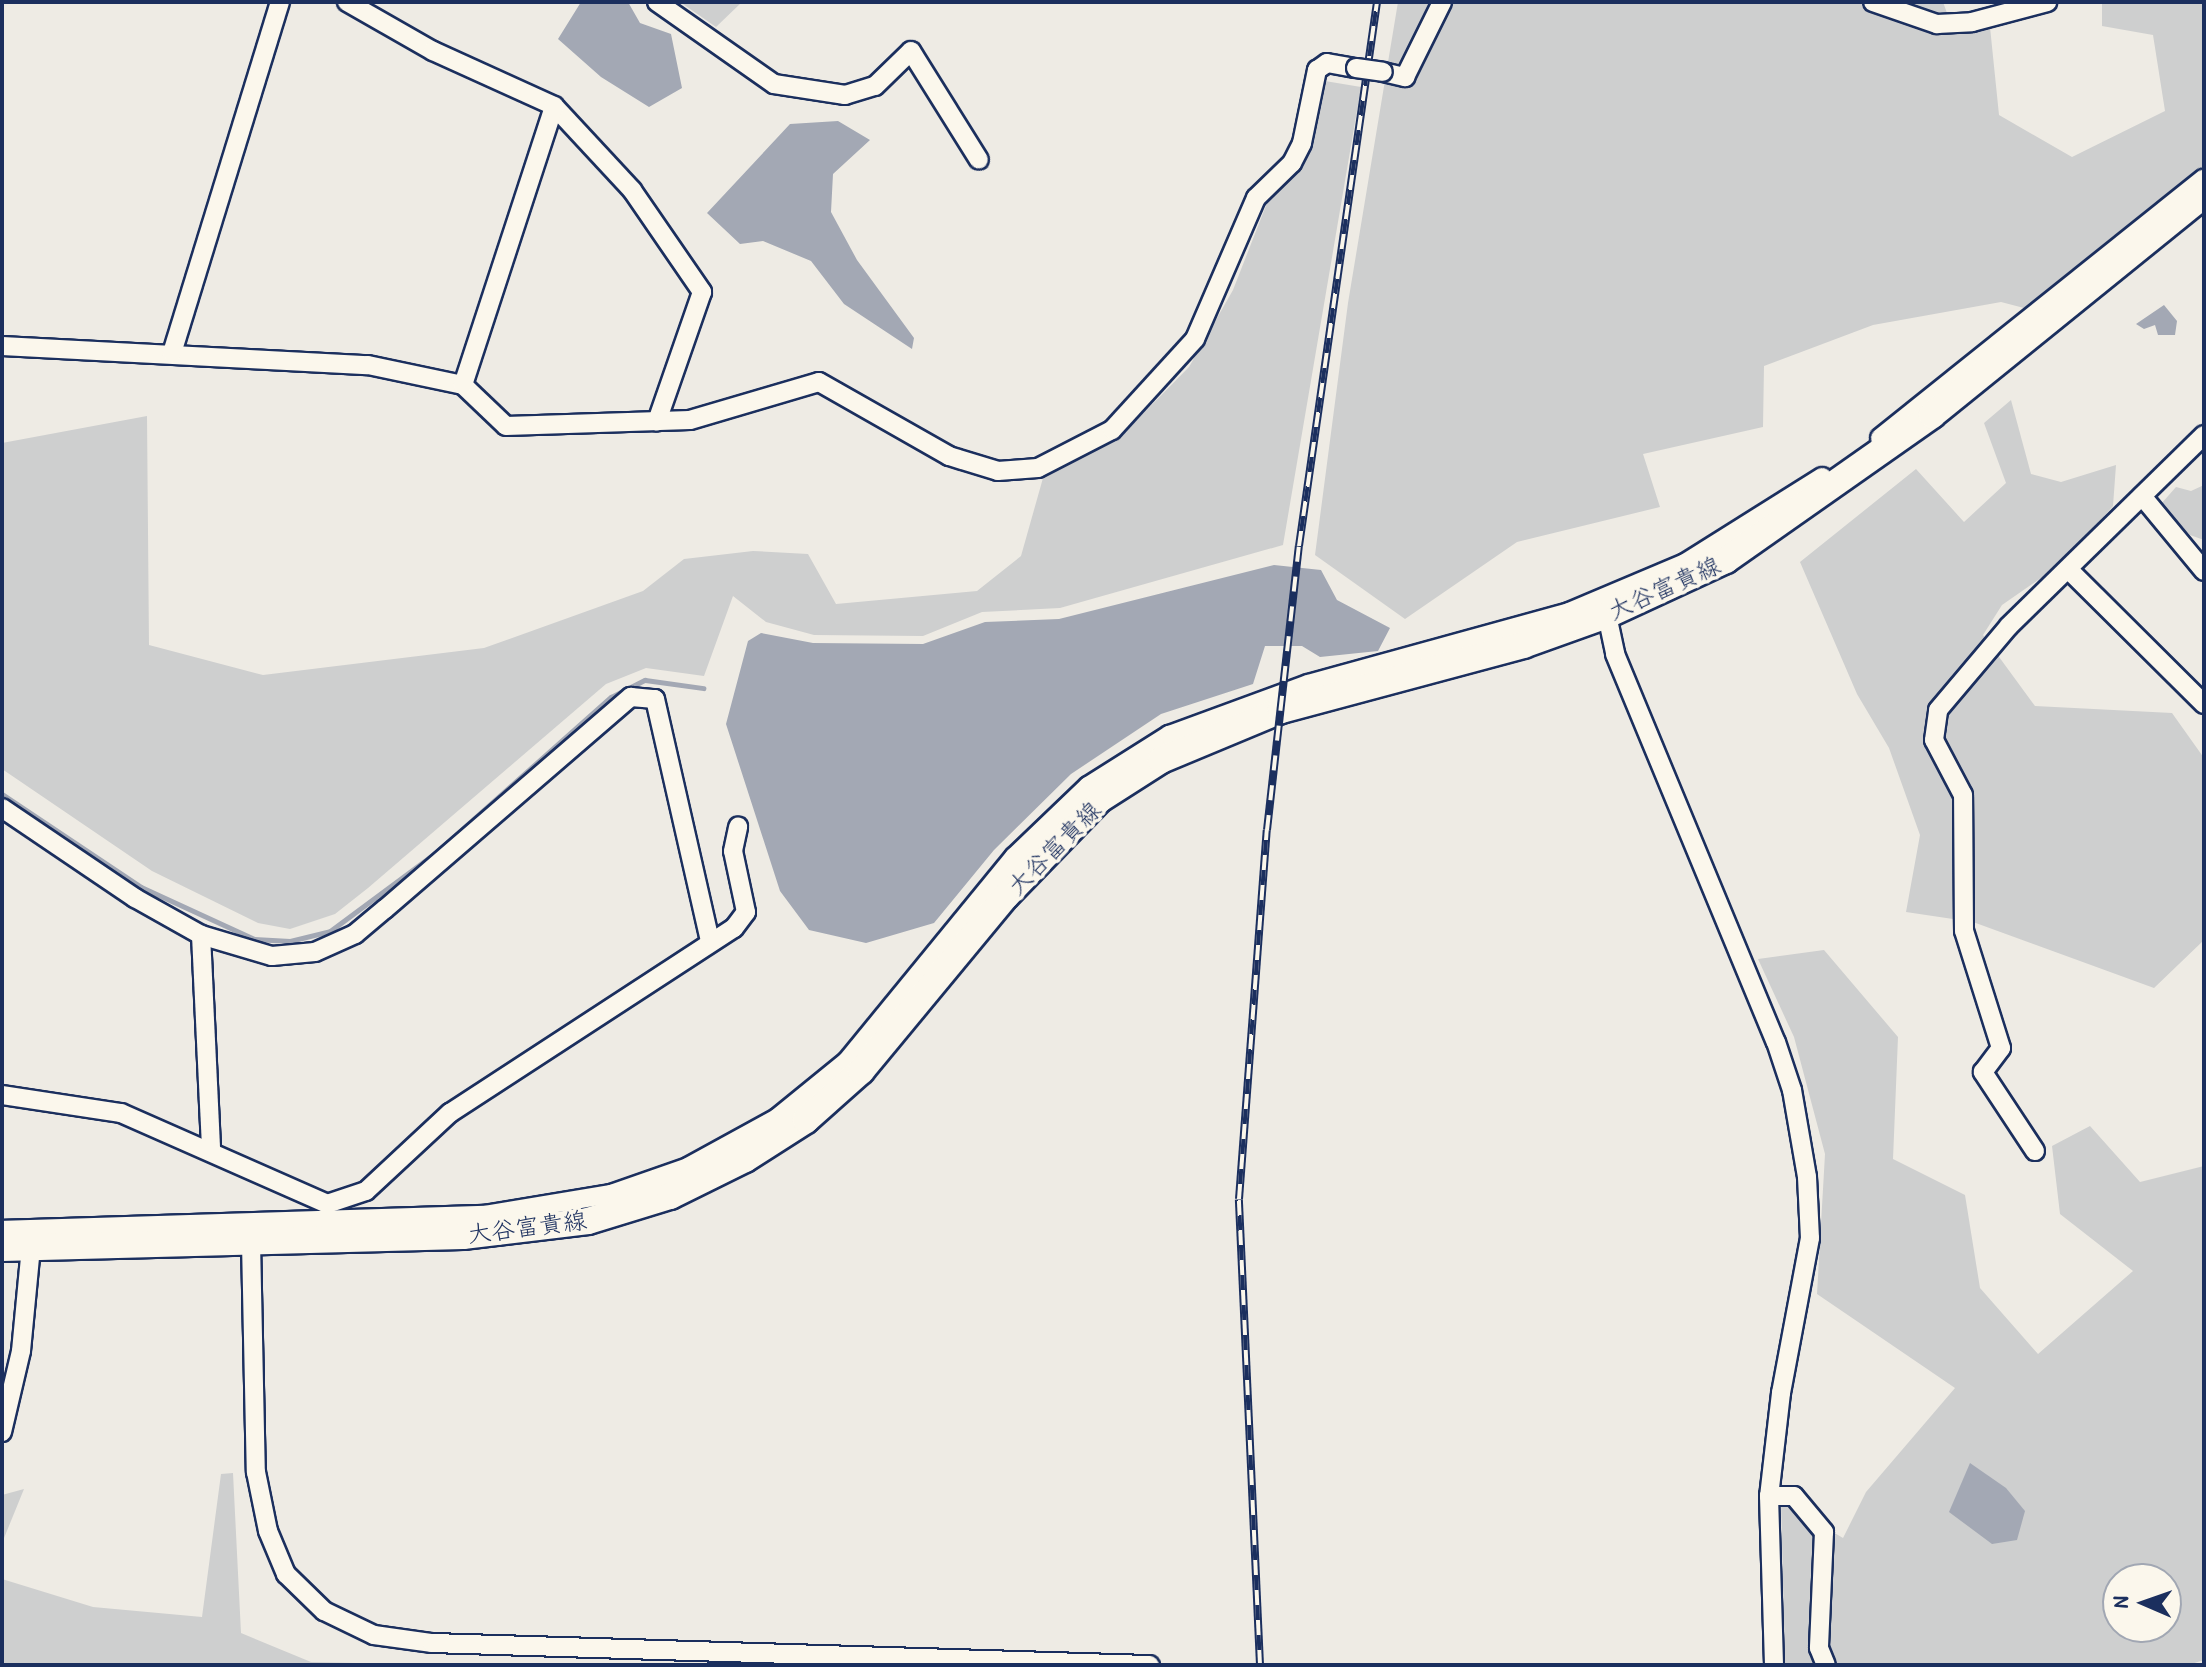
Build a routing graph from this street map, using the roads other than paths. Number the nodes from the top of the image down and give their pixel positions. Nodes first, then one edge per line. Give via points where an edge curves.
1 (280, 2) edge
2 (347, 2) edge
3 (657, 2) edge
4 (1442, 2) edge
5 (1873, 2) edge
6 (2047, 2) edge
7 (554, 106) junction
8 (979, 160) dead end
9 (2204, 178) edge
10 (2204, 195) edge
11 (2, 346) edge
12 (172, 353) junction
13 (463, 385) junction
14 (657, 421) junction
15 (2204, 435) edge
16 (2142, 496) junction
17 (2069, 570) junction
18 (2204, 571) edge
19 (1607, 615) junction
20 (2204, 704) edge
21 (2, 808) edge
22 (738, 827) dead end
23 (201, 935) junction
24 (710, 941) junction
25 (2, 1095) edge
26 (211, 1151) junction
27 (2035, 1151) dead end
28 (2, 1230) edge
29 (251, 1242) junction
30 (31, 1247) junction
31 (2, 1248) edge
32 (11, 1351) edge
33 (2, 1432) edge
34 (1769, 1496) junction
35 (1106, 1664) edge
36 (1150, 1665) edge
37 (1774, 1665) edge
38 (1826, 1665) edge

1 - 12 street
2 - 7 street via 433,51
3 - 8 street via 774,84 845,95 875,86 911,51
4 - 14 street, bridge via 1405,77 1327,63 1317,70 1302,143 1292,163 1256,198 1195,339 1112,430 1038,468 998,471 949,456 819,382 690,420
5 - 6 street via 1937,24 1972,22
7 - 13 street
7 - 14 street via 632,190 702,292
9 - 28 street via 1866,449 1685,563 1497,636 1248,703 1169,735 1088,786 1014,857 847,1061 777,1118 688,1167 611,1194 485,1215
10 - 19 main road, 大谷富貴線 via 1858,471 1726,560
11 - 12 street
12 - 13 street via 368,365
13 - 14 street via 506,426
15 - 16 street
16 - 17 street
16 - 18 street
17 - 20 street
17 - 27 street via 2009,626 1938,710 1934,740 1963,795 1964,931 2001,1048 1983,1072
19 - 29 main road, 大谷富貴線 via 1523,645 1281,710 1161,760 1100,799 1006,896 839,1091 806,1120 745,1159 670,1196 588,1221 529,1231
19 - 34 street via 1615,654 1792,1090 1807,1177 1810,1238 1781,1393
21 - 23 street via 135,898
22 - 24 street via 733,851 746,912 734,928
23 - 24 street via 272,956 315,952 355,934 631,697 655,699
23 - 26 street
24 - 26 street via 450,1113 366,1191 327,1204
25 - 26 street via 121,1113
29 - 30 main road, 大谷富貴線
29 - 35 street via 256,1472 268,1531 286,1574 324,1611 374,1635 432,1643
30 - 31 main road, 大谷富貴線
30 - 32 street
32 - 33 street
34 - 37 street
34 - 38 street via 1794,1496 1824,1532 1819,1648
35 - 36 street

